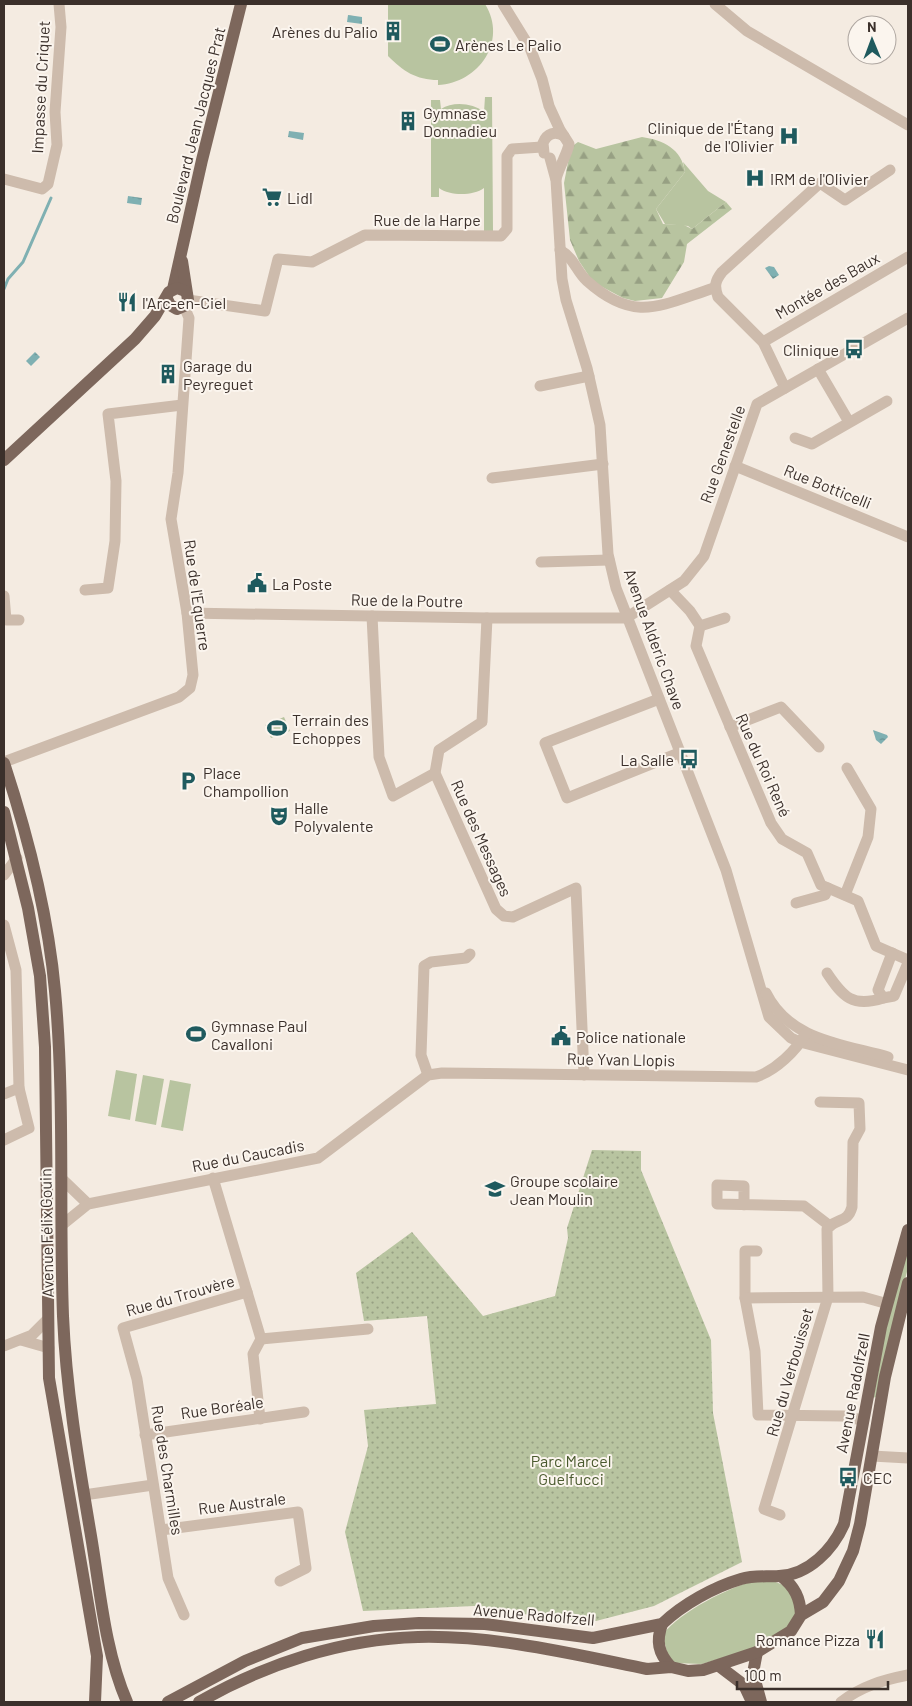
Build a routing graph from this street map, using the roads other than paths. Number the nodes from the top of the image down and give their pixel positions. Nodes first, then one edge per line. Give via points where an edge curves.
1 (60, 4) edge
2 (241, 4) edge
3 (503, 4) edge
4 (715, 4) edge
5 (549, 106) junction
6 (908, 125) edge
7 (564, 136) junction
8 (544, 141) junction
9 (563, 157) junction
10 (550, 158) junction
11 (890, 170) dead end
12 (4, 179) edge
13 (556, 180) junction
14 (560, 250) junction
15 (908, 257) edge
16 (714, 288) junction
17 (178, 299) junction
18 (908, 318) edge
19 (762, 342) junction
20 (818, 369) junction
21 (589, 376) junction
22 (540, 386) dead end
23 (785, 388) junction
24 (887, 401) dead end
25 (182, 405) junction
26 (849, 422) junction
27 (795, 438) dead end
28 (4, 460) edge
29 (603, 464) junction
30 (735, 466) junction
31 (492, 478) dead end
32 (908, 537) edge
33 (609, 560) junction
34 (541, 562) dead end
35 (85, 590) dead end
36 (670, 590) junction
37 (4, 596) edge
38 (187, 614) junction
39 (372, 616) junction
40 (487, 618) junction
41 (626, 618) junction
42 (725, 618) dead end
43 (19, 620) dead end
44 (700, 626) junction
45 (659, 699) junction
46 (730, 727) junction
47 (819, 747) dead end
48 (681, 752) junction
49 (4, 762) edge
50 (847, 768) dead end
51 (436, 773) junction
52 (4, 812) edge
53 (17, 858) junction
54 (4, 875) edge
55 (828, 888) junction
56 (845, 895) junction
57 (796, 903) dead end
58 (4, 925) edge
59 (892, 953) junction
60 (470, 954) dead end
61 (908, 961) edge
62 (827, 972) dead end
63 (883, 998) junction
64 (803, 1037) junction
65 (908, 1062) edge
66 (908, 1070) edge
67 (584, 1075) junction
68 (424, 1078) junction
69 (19, 1088) junction
70 (4, 1094) edge
71 (820, 1102) dead end
72 (29, 1128) junction
73 (46, 1135) junction
74 (4, 1140) edge
75 (61, 1178) junction
76 (213, 1178) junction
77 (88, 1204) junction
78 (744, 1205) dead end
79 (62, 1225) junction
80 (830, 1226) junction
81 (908, 1230) edge
82 (757, 1251) dead end
83 (908, 1283) edge
84 (247, 1292) junction
85 (828, 1297) junction
86 (745, 1298) junction
87 (888, 1304) junction
88 (48, 1319) junction
89 (123, 1328) joint
90 (368, 1329) dead end
91 (261, 1339) junction
92 (20, 1340) junction
93 (4, 1346) edge
94 (49, 1348) junction
95 (304, 1412) dead end
96 (794, 1416) junction
97 (260, 1419) junction
98 (862, 1420) junction
99 (145, 1434) junction
100 (872, 1456) junction
101 (908, 1458) edge
102 (153, 1485) junction
103 (84, 1495) junction
104 (780, 1515) dead end
105 (160, 1530) junction
106 (781, 1576) junction
107 (280, 1581) dead end
108 (184, 1615) dead end
109 (801, 1615) junction
110 (662, 1624) junction
111 (757, 1652) junction
112 (719, 1666) junction
113 (671, 1667) junction
114 (908, 1675) edge
115 (95, 1702) edge
116 (127, 1702) edge
117 (168, 1702) edge
118 (199, 1702) edge
119 (752, 1702) edge
120 (760, 1702) edge
121 (841, 1702) edge

1 - 12 street, Impasse du Criquet via 55,112 57,145 48,184 42,189
2 - 17 main road, Boulevard Jean Jacques Prat via 181,255
3 - 5 street via 530,48
4 - 6 street via 747,31
5 - 7 street
5 - 8 street via 550,126
7 - 8 street via 555,133
7 - 9 street via 569,149
8 - 10 street via 543,152
8 - 17 street, Rue de la Harpe via 512,149 506,156 507,229 501,236 366,235 312,262 278,260 265,311
9 - 10 street
9 - 13 street, Avenue Alderic Chave
10 - 13 street, Avenue Alderic Chave
11 - 16 street via 845,200 820,183 722,272
13 - 14 street, Avenue Alderic Chave
14 - 16 street via 570,256 586,280 623,305 641,308 665,305
14 - 21 street, Avenue Alderic Chave via 566,300
15 - 19 street, Montée des Baux
16 - 19 street via 718,297
17 - 25 street, Rue de l'Equerre via 188,318
17 - 28 main road, Boulevard Jean Jacques Prat via 157,314 135,339
18 - 20 street, Rue Genestelle
19 - 23 street
20 - 23 street, Rue Genestelle
20 - 26 street
21 - 22 street
21 - 29 street, Avenue Alderic Chave via 600,425
23 - 30 street, Rue Genestelle via 757,404
24 - 26 street
25 - 35 street via 108,414 116,481 108,588
25 - 38 street, Rue de l'Equerre via 171,520
26 - 27 street via 812,444
29 - 31 street
29 - 33 street, Avenue Alderic Chave
30 - 32 street, Rue Botticelli
30 - 36 street, Rue Genestelle via 704,556 684,581
33 - 34 street
33 - 41 street, Avenue Alderic Chave
36 - 41 street, Rue Genestelle
36 - 44 street
37 - 43 street via 6,620
38 - 39 street, Rue de la Poutre
38 - 49 street, Rue de l'Equerre via 192,689 179,697
39 - 40 street, Rue de la Poutre
39 - 51 street via 379,757 393,796
40 - 41 street, Rue de la Poutre
40 - 51 street, Rue des Messages via 482,722 439,750
41 - 45 street, Avenue Alderic Chave
42 - 44 street
44 - 46 street, Rue du Roi René via 696,646
45 - 48 street, Avenue Alderic Chave
45 - 48 street via 545,743 567,798
46 - 47 street via 781,707
46 - 55 street, Rue du Roi René via 771,823 782,839 807,853 821,885
48 - 64 street, Avenue Alderic Chave via 726,870 769,1017 791,1038
49 - 75 main road, Avenue Félix Gouin via 35,872 55,988
50 - 56 street via 871,809 868,837
51 - 67 street, Rue des Messages via 496,909 504,916 514,917 576,888
52 - 53 main road, Avenue Félix Gouin
53 - 54 street
53 - 73 main road, Avenue Félix Gouin via 40,976
55 - 56 street
55 - 57 street via 826,895
56 - 59 street via 858,901 876,946
58 - 69 street via 16,970
59 - 61 street
59 - 63 street via 878,990
60 - 68 street via 466,958 431,962 424,966 421,1056
61 - 63 street via 894,996
62 - 63 street via 842,994 866,1003
64 - 65 street, Avenue Alderic Chave
64 - 66 street, Avenue Alderic Chave
64 - 67 street, Rue Yvan Llopis via 769,1072 756,1078
67 - 68 street, Rue Yvan Llopis via 442,1073
68 - 76 street, Rue du Caucadis via 318,1158
69 - 70 street
69 - 72 street
71 - 80 street via 859,1103 860,1129 853,1142 852,1207 850,1215
72 - 73 street
72 - 74 street
73 - 88 main road, Avenue Félix Gouin
75 - 77 street
75 - 79 main road, Avenue Félix Gouin
76 - 77 street, Rue du Caucadis
76 - 84 street
77 - 79 street, Rue du Caucadis
78 - 80 street via 804,1206
79 - 103 main road, Avenue Félix Gouin via 63,1316
80 - 85 street, Rue du Verbouisset via 827,1229
81 - 87 main road, Avenue Radolfzell
82 - 86 street via 745,1251
83 - 100 main road, Avenue Radolfzell via 885,1377
84 - 89 street, Rue du Trouvère
84 - 91 street
85 - 86 street
85 - 87 street via 863,1297
85 - 96 street, Rue du Verbouisset
86 - 96 street via 755,1350 758,1415
87 - 98 main road, Avenue Radolfzell
88 - 92 street via 32,1335
88 - 94 main road, Avenue Félix Gouin
89 - 99 street, Rue des Charmilles via 137,1379
90 - 91 street
91 - 97 street via 253,1354
92 - 93 street
92 - 94 street
94 - 115 main road, Avenue Félix Gouin via 49,1378 97,1656
95 - 97 street, Rue Boréale
96 - 98 street via 843,1416
96 - 104 street, Rue du Verbouisset via 764,1509
97 - 99 street, Rue Boréale
98 - 106 main road, Avenue Radolfzell via 849,1505 837,1540 822,1557
99 - 102 street, Rue des Charmilles
100 - 101 street
100 - 109 main road, Avenue Radolfzell via 853,1551 823,1602
102 - 103 street
102 - 105 street, Rue des Charmilles
103 - 116 main road, Avenue Félix Gouin via 110,1648 118,1685
105 - 107 street, Rue Australe via 298,1512 306,1568
105 - 108 street, Rue des Charmilles via 168,1578
106 - 109 main road via 792,1585 800,1602
106 - 110 main road, Avenue Radolfzell via 759,1575 713,1590
109 - 111 main road, Avenue Radolfzell via 791,1631
110 - 113 main road via 658,1645 662,1658
110 - 117 main road, Avenue Radolfzell via 593,1638 485,1624 419,1622 374,1626 302,1638 244,1661
111 - 112 main road, Avenue Radolfzell
111 - 120 main road via 753,1673
112 - 113 main road, Avenue Radolfzell via 688,1671
112 - 119 main road via 744,1685
113 - 118 main road, Avenue Radolfzell via 647,1669 496,1642 419,1637 362,1642 282,1663
114 - 121 street via 876,1682 855,1691

